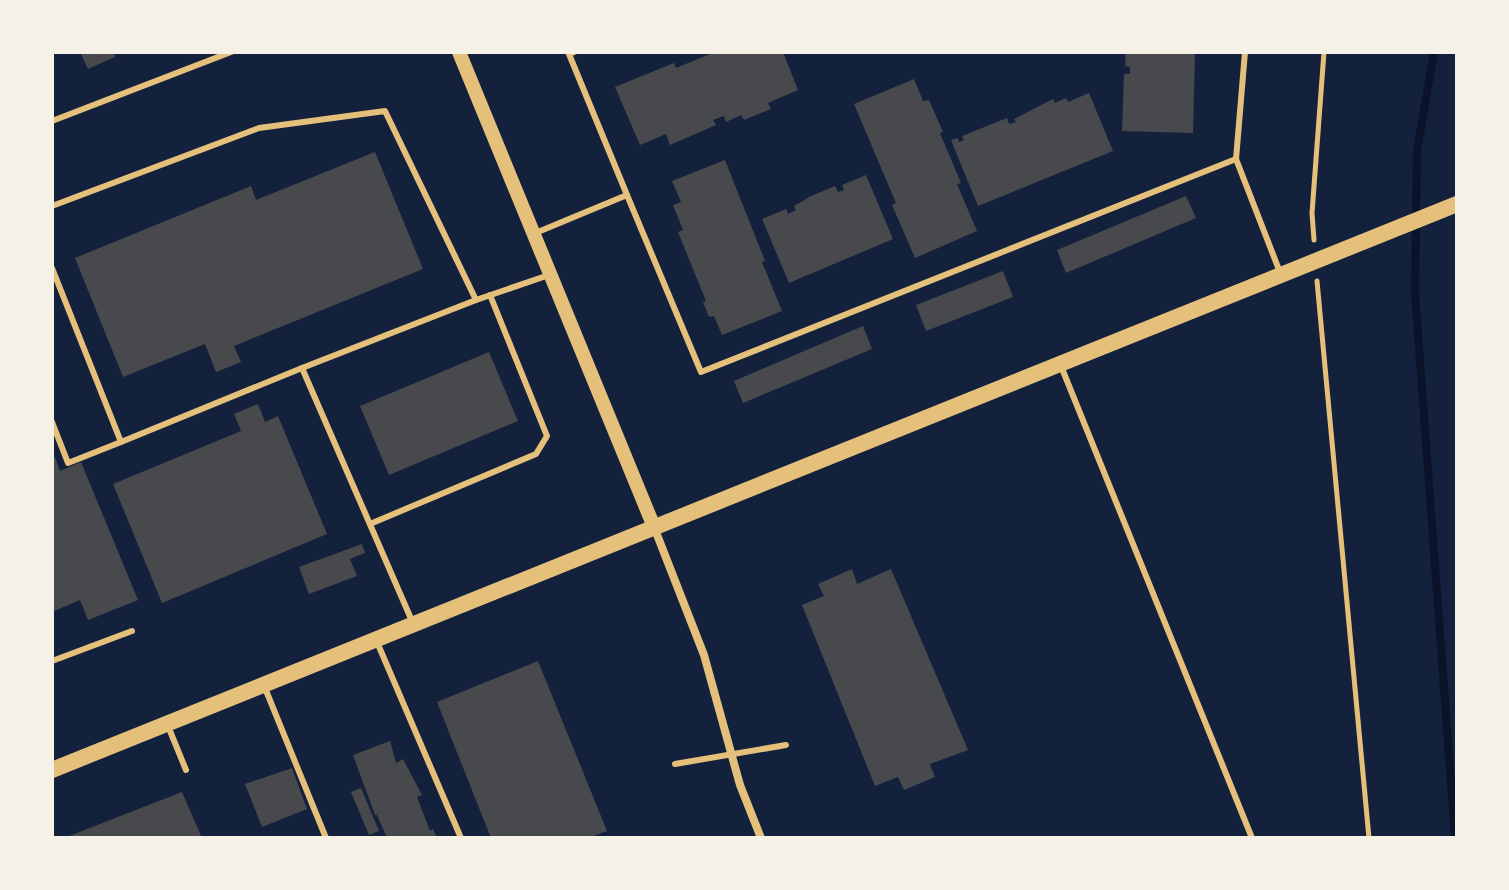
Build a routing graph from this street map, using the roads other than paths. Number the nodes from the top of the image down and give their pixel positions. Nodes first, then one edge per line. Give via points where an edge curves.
1 (231, 52) edge
2 (459, 52) edge
3 (574, 52) edge
4 (1245, 52) edge
5 (52, 121) edge
6 (1236, 159) junction
7 (627, 195) junction
8 (1457, 204) edge
9 (52, 206) edge
10 (533, 234) junction
11 (52, 268) edge
12 (549, 275) junction
13 (1281, 275) junction
14 (490, 295) junction
15 (476, 300) junction
16 (1060, 363) junction
17 (302, 368) junction
18 (52, 422) edge
19 (121, 442) junction
20 (370, 524) junction
21 (654, 527) junction
22 (413, 624) junction
23 (132, 631) dead end
24 (376, 639) junction
25 (52, 661) edge
26 (263, 684) junction
27 (166, 723) junction
28 (786, 745) dead end
29 (733, 755) junction
30 (675, 764) dead end
31 (52, 770) edge
32 (186, 770) dead end
33 (326, 838) edge
34 (461, 838) edge
35 (761, 838) edge
36 (1252, 838) edge

1 - 5 lane
2 - 10 street
3 - 7 lane via 569,54
4 - 6 lane
6 - 7 lane via 701,372
6 - 13 lane
7 - 10 lane
8 - 13 main road
9 - 15 lane via 259,128 385,111
10 - 12 street
11 - 19 lane
12 - 14 lane
12 - 21 street
13 - 16 main road
14 - 15 lane
14 - 20 lane via 547,436 536,454
15 - 17 lane
16 - 21 main road
16 - 36 lane
17 - 19 lane
17 - 20 lane
18 - 19 lane via 68,463
20 - 22 lane
21 - 22 main road
21 - 29 street via 704,655
22 - 24 main road
23 - 25 lane
24 - 26 main road
24 - 34 lane
26 - 27 main road
26 - 33 lane
27 - 31 main road
27 - 32 lane
28 - 29 lane
29 - 30 lane
29 - 35 street

